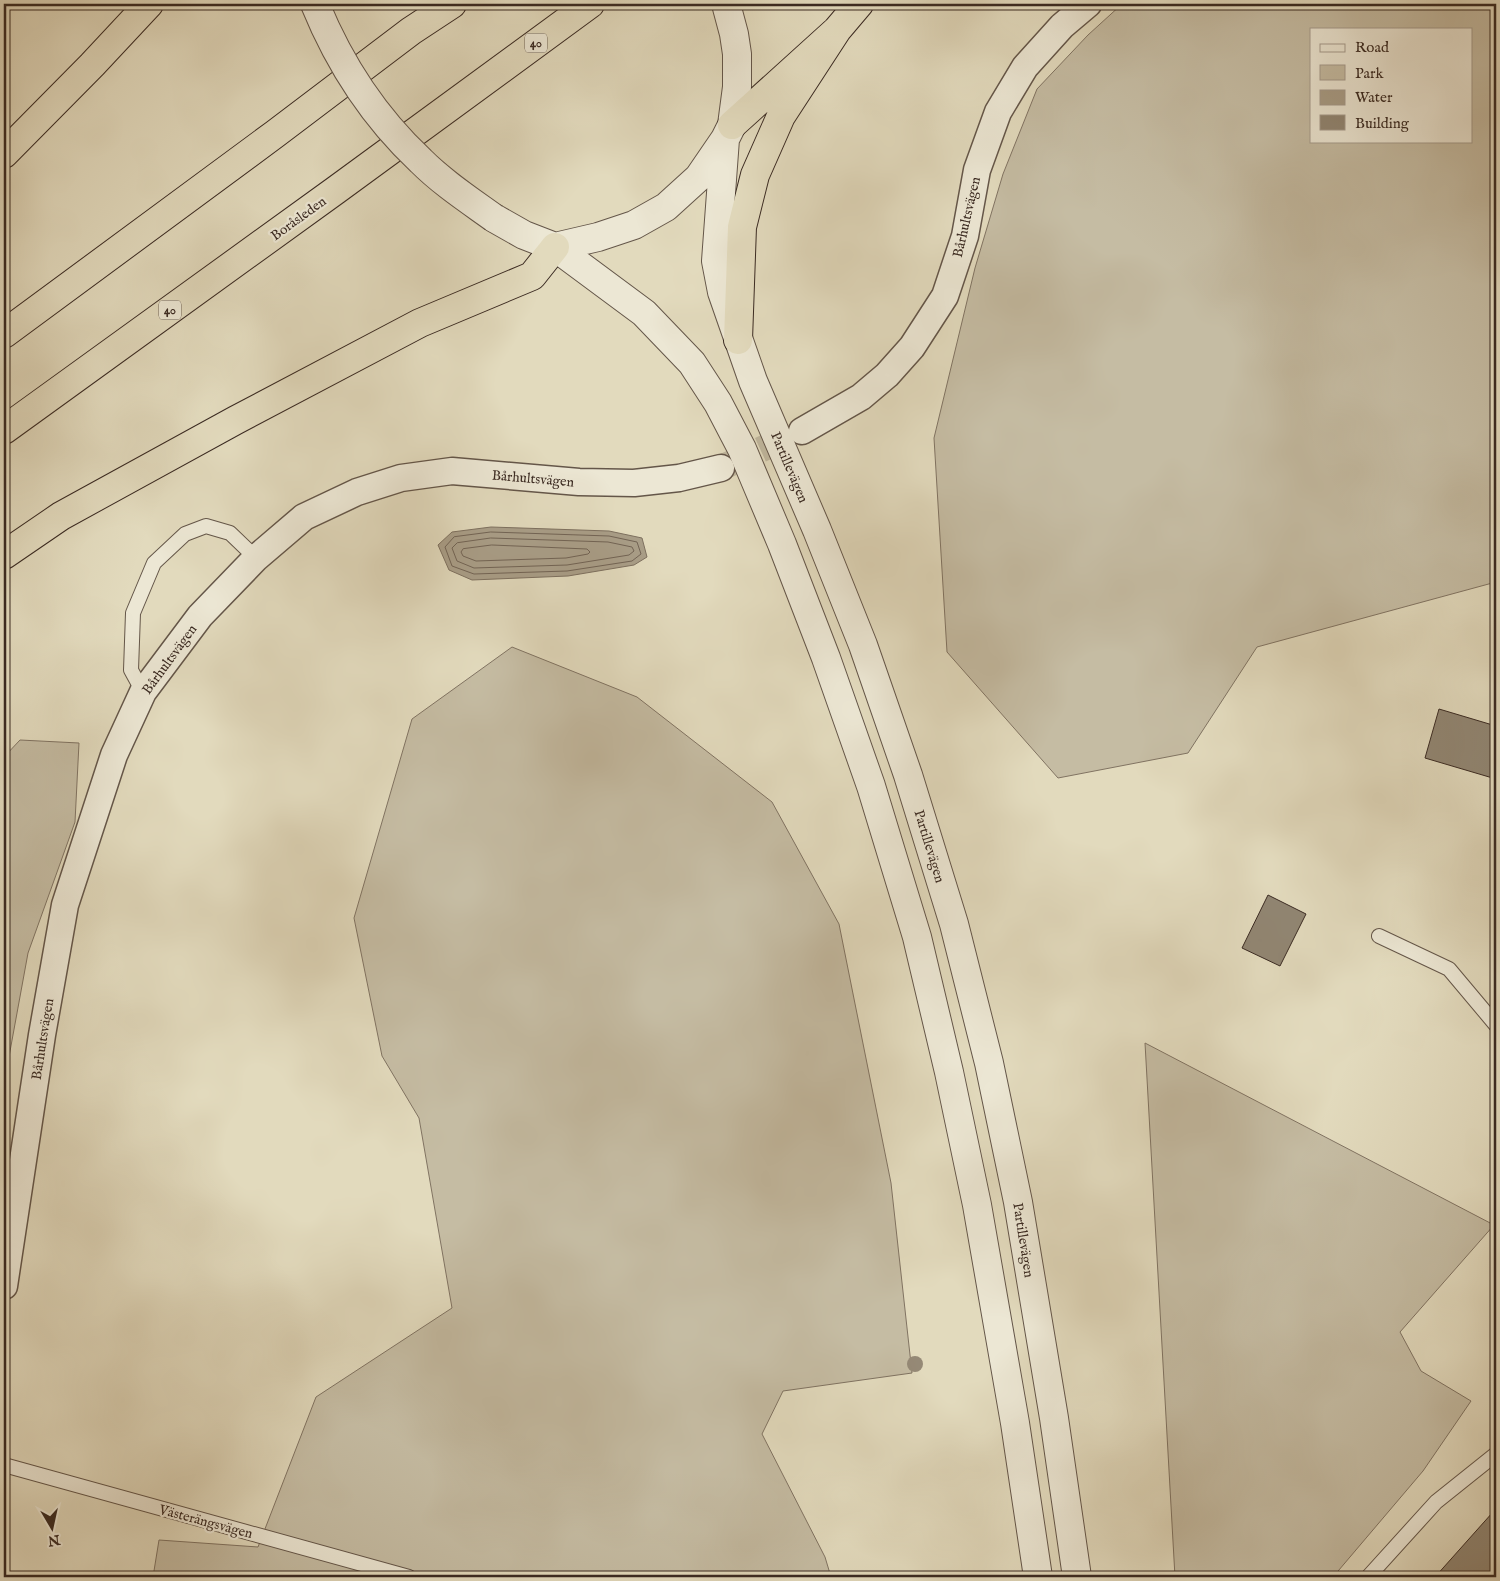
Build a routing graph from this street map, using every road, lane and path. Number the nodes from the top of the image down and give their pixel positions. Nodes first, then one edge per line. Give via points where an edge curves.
1 (150, 4) edge
2 (315, 4) edge
3 (452, 4) edge
4 (590, 4) edge
5 (726, 4) edge
6 (859, 4) edge
7 (1088, 4) edge
8 (837, 30) junction
9 (728, 132) junction
10 (4, 154) edge
11 (555, 247) junction
12 (4, 334) edge
13 (738, 340) junction
14 (4, 430) edge
15 (802, 431) tunnel mouth
16 (721, 468) tunnel mouth
17 (4, 555) edge
18 (256, 558) junction
19 (143, 692) junction
20 (1379, 936) dead end
21 (1496, 1025) edge
22 (4, 1286) edge
23 (1496, 1454) edge
24 (4, 1465) edge
25 (409, 1577) edge
26 (1038, 1577) edge
27 (1077, 1577) edge
28 (1368, 1577) edge

1 - 10 highway
2 - 11 street, bridge via 345,65 367,100 398,138 455,190 494,218
3 - 12 highway
4 - 14 highway, Boråsleden / 40
5 - 9 street, Partillevägen via 737,54 736,87
6 - 8 highway
7 - 15 street, Bårhultsvägen via 1062,26 1025,67 998,112 977,170 965,236 945,296 912,347 861,397
8 - 9 highway
8 - 13 highway via 782,116 754,175 742,227
9 - 11 street via 698,177 666,207 634,226
9 - 13 street, Partillevägen via 716,261 722,292
11 - 17 highway via 532,276 420,323 262,406 62,516
11 - 26 street via 644,313 692,363 742,449 826,658 871,786 917,937 949,1072 977,1205
13 - 27 street, Partillevägen via 863,645 954,924 989,1063 1018,1202
16 - 18 street, Bårhultsvägen via 679,478 634,483 579,482 452,471 401,478 357,492 304,517
18 - 19 street, Bårhultsvägen via 200,616
18 - 19 lane via 230,533 206,526 185,534 154,563 133,614 131,670
19 - 22 street, Bårhultsvägen via 114,755 65,905
20 - 21 lane via 1449,969
23 - 28 lane via 1436,1502
24 - 25 lane, Västerängsvägen

